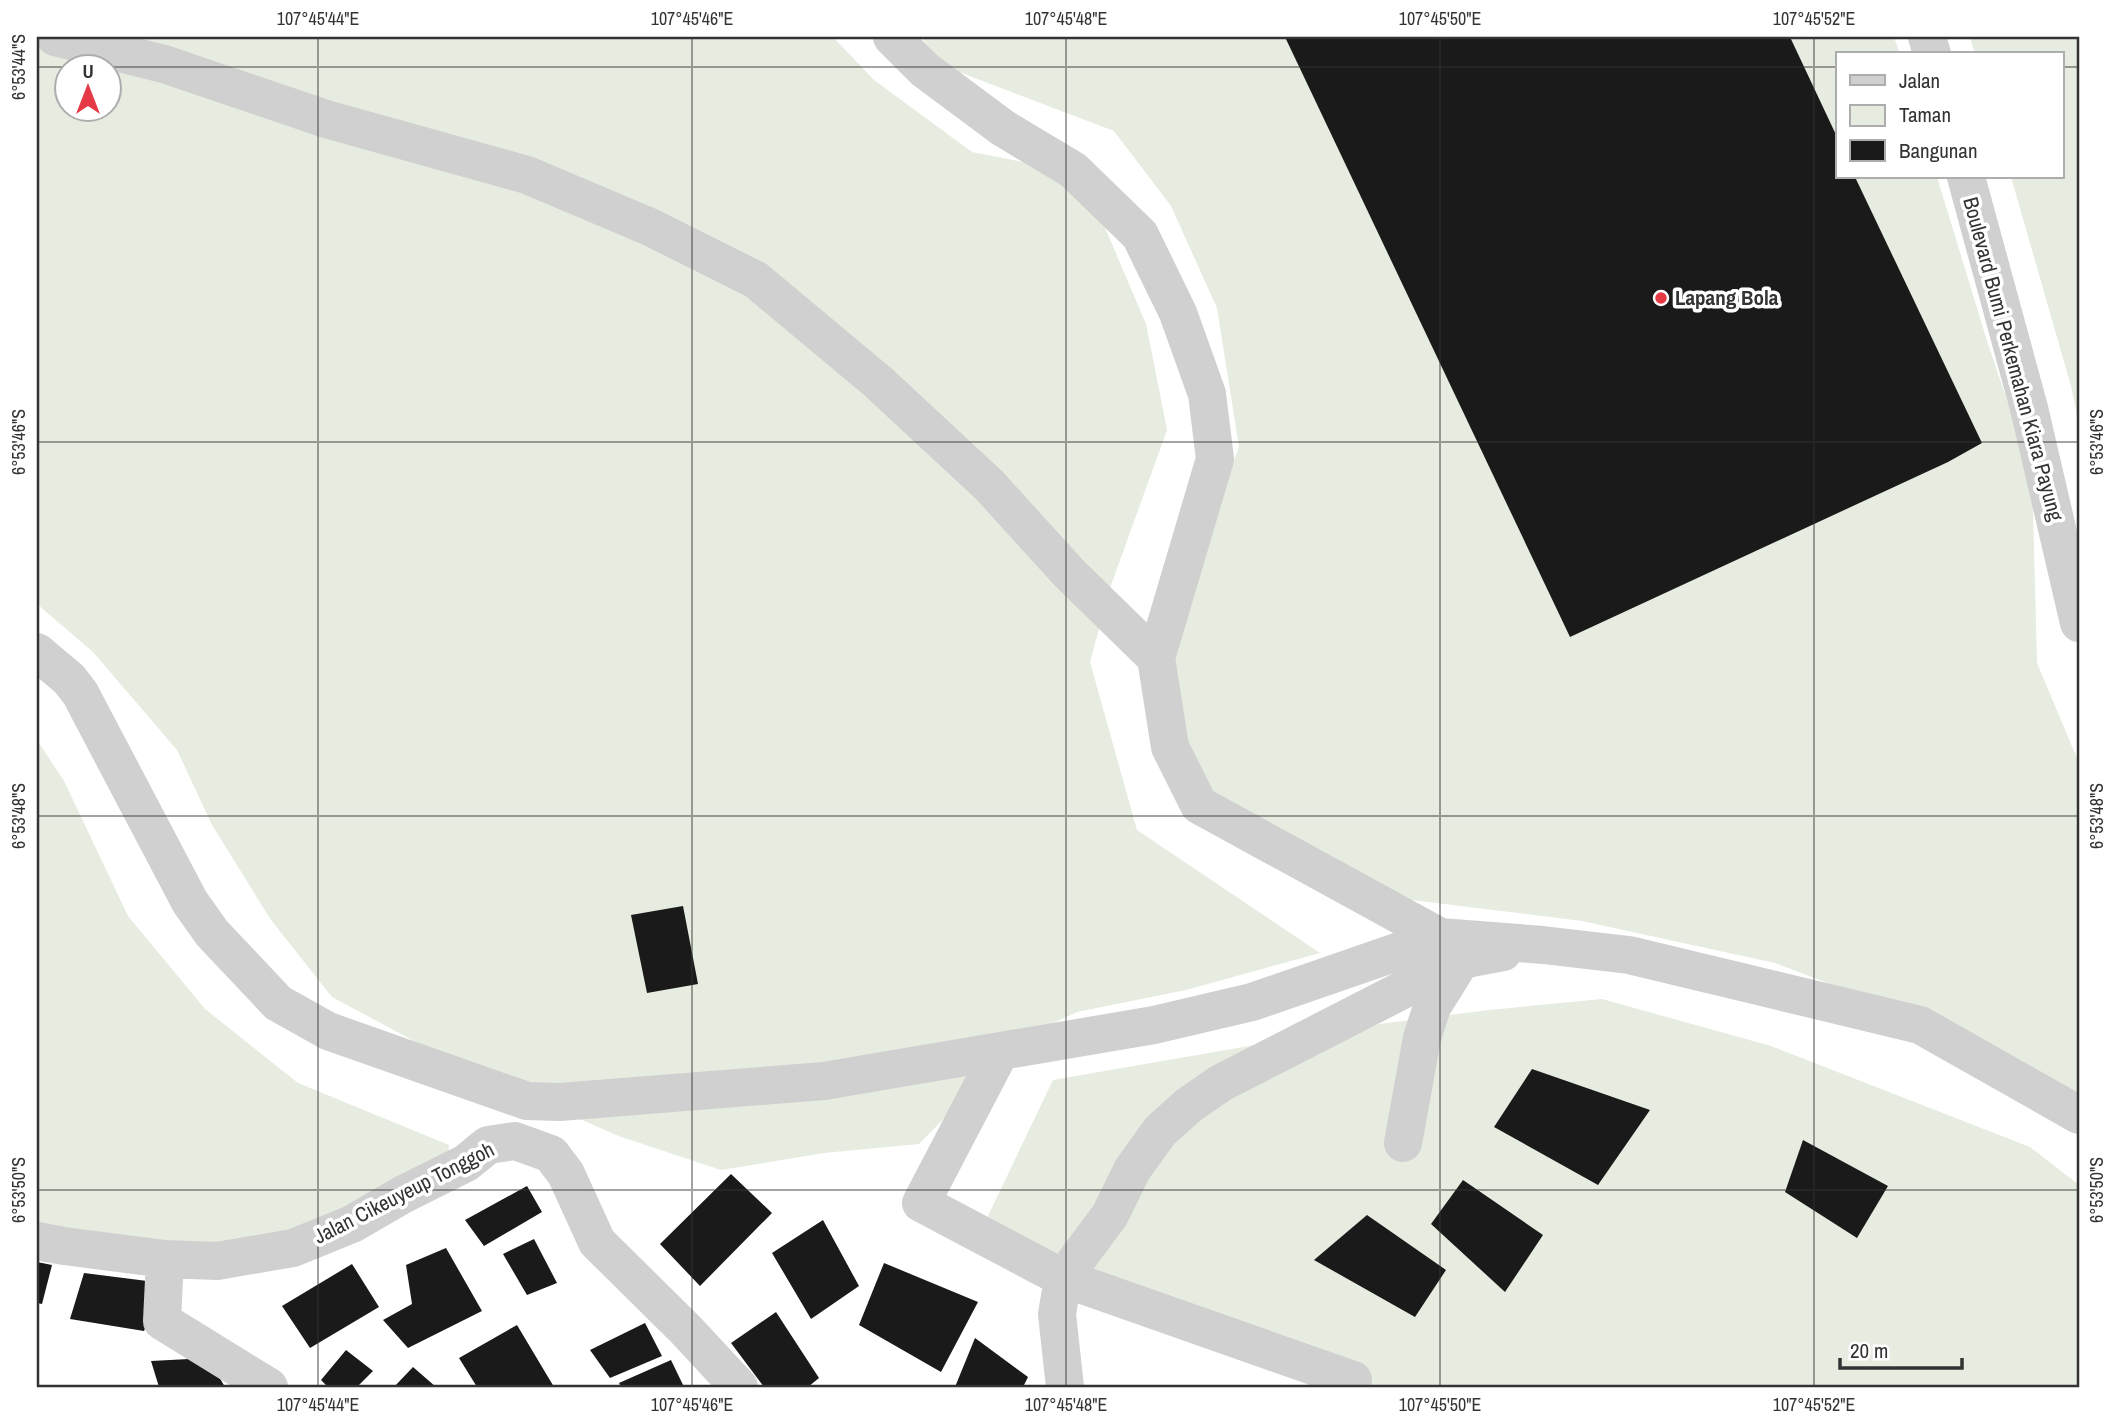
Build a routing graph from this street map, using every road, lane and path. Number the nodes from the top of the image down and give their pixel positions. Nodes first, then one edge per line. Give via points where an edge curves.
1 (55, 37) edge
2 (892, 37) edge
3 (1966, 178) edge
4 (2079, 623) edge
5 (37, 652) edge
6 (1156, 658) junction
7 (1450, 949) junction
8 (1000, 1052) junction
9 (2079, 1115) edge
10 (1403, 1143) dead end
11 (37, 1241) edge
12 (164, 1259) junction
13 (1063, 1278) junction
14 (1353, 1380) dead end
15 (269, 1387) edge
16 (739, 1387) edge
17 (1065, 1387) edge

1 - 6 street via 164,64 326,119 527,175 650,227 756,281 877,381 989,485 1069,573
2 - 6 street via 925,70 1003,128 1073,170 1140,235 1178,313 1207,394 1215,459
3 - 4 street, Boulevard Bumi Perkemahan Kiara Payung via 2029,408
5 - 8 street via 80,693 190,902 212,933 278,1003 328,1031 527,1101 824,1081
6 - 7 street via 1170,747 1199,805
7 - 8 street via 1154,1026
7 - 9 street via 1543,945 1629,956 1920,1025
7 - 10 street via 1422,1038
7 - 13 street via 1188,1105 1160,1130 1132,1170 1110,1215
8 - 13 street via 920,1203
11 - 12 street, Jalan Cikeuyeup Tonggoh
12 - 15 street via 162,1321
12 - 16 street, Jalan Cikeuyeup Tonggoh via 217,1261 293,1248 352,1224 466,1163 488,1145 515,1141 551,1154 566,1174 597,1242
13 - 14 street
13 - 17 street via 1057,1314

